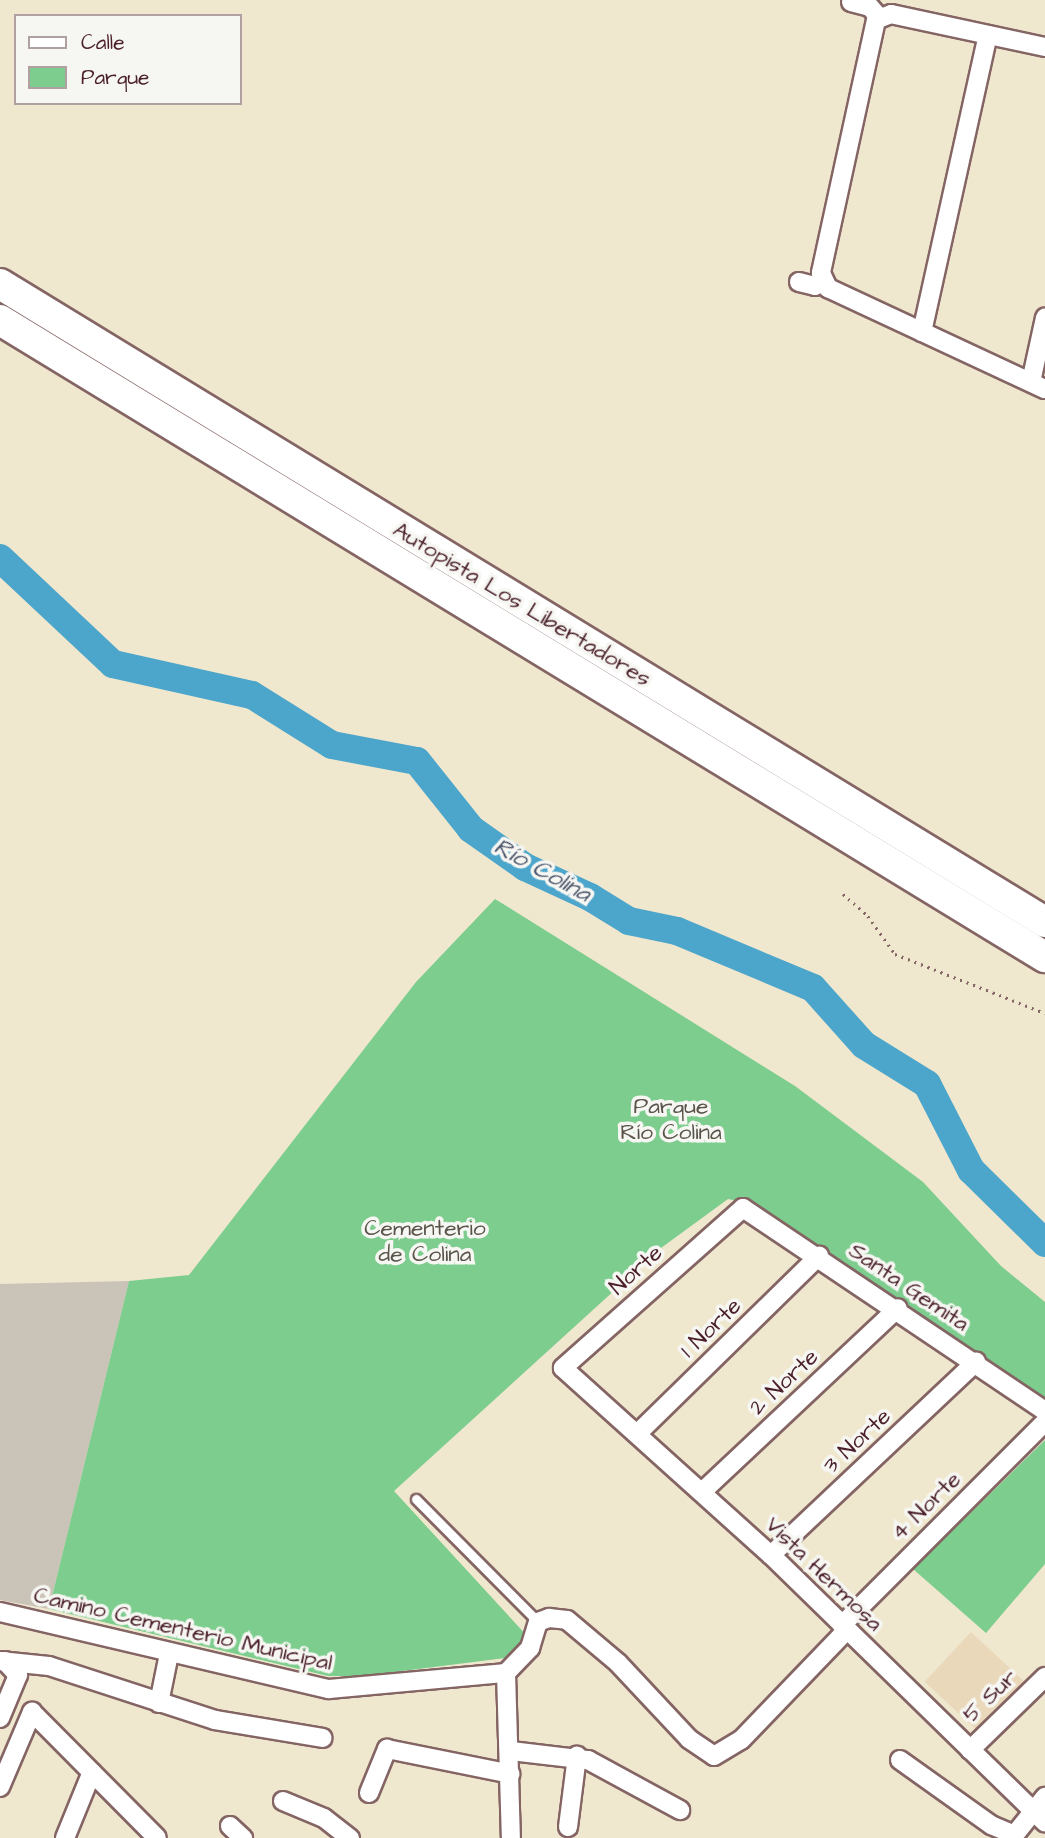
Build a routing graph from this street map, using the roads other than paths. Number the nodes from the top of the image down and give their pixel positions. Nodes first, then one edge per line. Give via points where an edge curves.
1 (851, 2) dead end
2 (879, 17) junction
3 (988, 35) junction
4 (1045, 47) edge
5 (799, 282) dead end
6 (823, 282) junction
7 (0, 284) edge
8 (1045, 318) edge
9 (0, 320) edge
10 (922, 332) junction
11 (1038, 386) edge
12 (1045, 922) edge
13 (1045, 957) edge
14 (743, 1208) joint
15 (818, 1256) junction
16 (898, 1308) junction
17 (976, 1362) junction
18 (563, 1368) joint
19 (1045, 1411) edge
20 (1045, 1422) edge
21 (637, 1434) junction
22 (703, 1492) junction
23 (416, 1499) dead end
24 (771, 1555) junction
25 (0, 1612) edge
26 (538, 1622) junction
27 (845, 1627) junction
28 (169, 1654) junction
29 (3, 1661) edge
30 (506, 1673) junction
31 (1045, 1677) edge
32 (159, 1703) junction
33 (0, 1718) edge
34 (323, 1738) dead end
35 (970, 1750) junction
36 (511, 1751) junction
37 (577, 1756) junction
38 (900, 1760) dead end
39 (92, 1772) junction
40 (511, 1774) junction
41 (0, 1787) edge
42 (369, 1793) dead end
43 (1045, 1797) edge
44 (283, 1801) dead end
45 (680, 1810) dead end
46 (1038, 1817) edge
47 (568, 1827) dead end
48 (1013, 1837) edge
49 (65, 1838) edge
50 (156, 1838) edge
51 (350, 1838) edge
52 (510, 1838) edge

1 - 2 street via 870,7
2 - 3 street via 891,14
2 - 6 street via 821,273
3 - 4 street
3 - 10 street
5 - 6 street via 815,286
6 - 10 street
7 - 12 highway, Autopista Los Libertadores
8 - 11 street
9 - 13 highway, Autopista Los Libertadores
10 - 11 street
14 - 15 street, Santa Gemita
14 - 18 street, Norte
15 - 16 street, Santa Gemita
15 - 21 street, 1 Norte
16 - 17 street, Santa Gemita
16 - 22 street, 2 Norte
17 - 19 street, Santa Gemita
17 - 24 street, 3 Norte
18 - 21 street, Vista Hermosa
20 - 27 street, 4 Norte
21 - 22 street, Vista Hermosa
22 - 24 street, Vista Hermosa
23 - 26 lane
24 - 27 street, Vista Hermosa
25 - 28 street, Camino Cementerio Municipal
26 - 27 street via 567,1620 593,1640 689,1739 714,1756 741,1740
26 - 30 street via 530,1648
27 - 35 street, Vista Hermosa
28 - 30 street, Camino Cementerio Municipal via 330,1689
28 - 32 street
29 - 32 street via 49,1666
29 - 33 street via 18,1675
30 - 36 street
31 - 35 street, 5 Sur
32 - 34 street via 239,1725
35 - 46 street, Vista Hermosa
36 - 37 street
36 - 40 street
37 - 45 street
37 - 47 street
38 - 48 street
39 - 41 street via 32,1712
39 - 49 street
39 - 50 street
40 - 42 street via 387,1749
40 - 52 street
43 - 46 street
44 - 51 street via 324,1818
46 - 48 street

